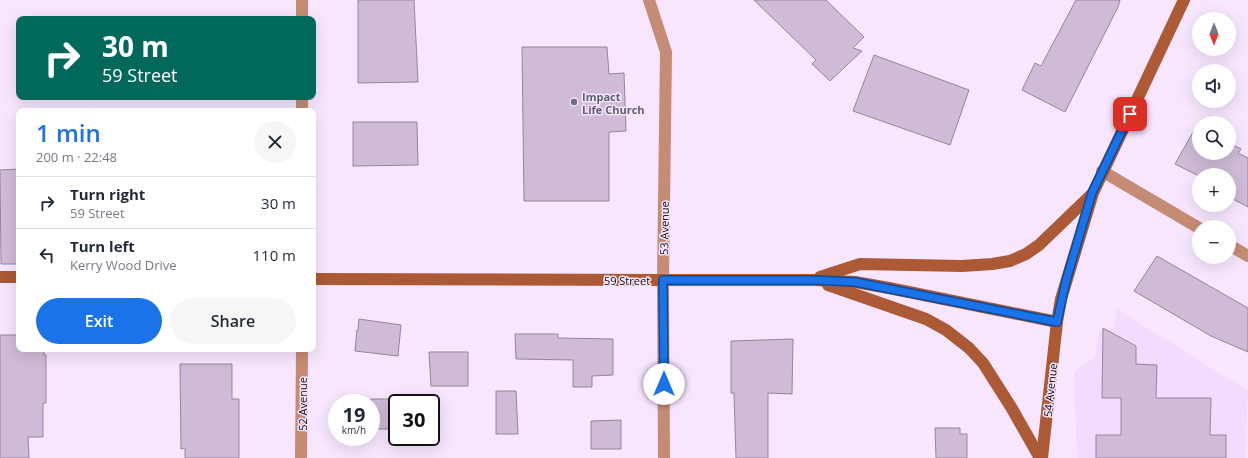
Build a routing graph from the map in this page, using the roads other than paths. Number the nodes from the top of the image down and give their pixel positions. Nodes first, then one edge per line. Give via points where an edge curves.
1 (302, 0) edge
2 (649, 0) edge
3 (1184, 0) edge
4 (302, 16) edge
5 (1102, 171) junction
6 (1092, 193) junction
7 (1192, 224) edge
8 (1236, 249) edge
9 (1248, 256) edge
10 (0, 277) edge
11 (16, 277) edge
12 (316, 279) edge
13 (663, 280) junction
14 (814, 280) junction
15 (1057, 322) junction
16 (302, 352) edge
17 (301, 458) edge
18 (664, 458) edge
19 (1041, 458) edge

1 - 4 street
2 - 13 street, 53 Avenue via 666,52
3 - 5 street
5 - 6 street
5 - 7 street
6 - 14 street via 1039,245 1010,261 962,266 860,264
6 - 15 street, 54 Avenue via 1066,281
8 - 9 street
10 - 11 street
12 - 13 street, 59 Street
13 - 14 street, 59 Street
13 - 18 street, 53 Avenue
14 - 15 street, 59 Street via 855,282
14 - 19 street via 926,319 946,330 969,348 983,363
15 - 19 street, 54 Avenue
16 - 17 street, 52 Avenue

